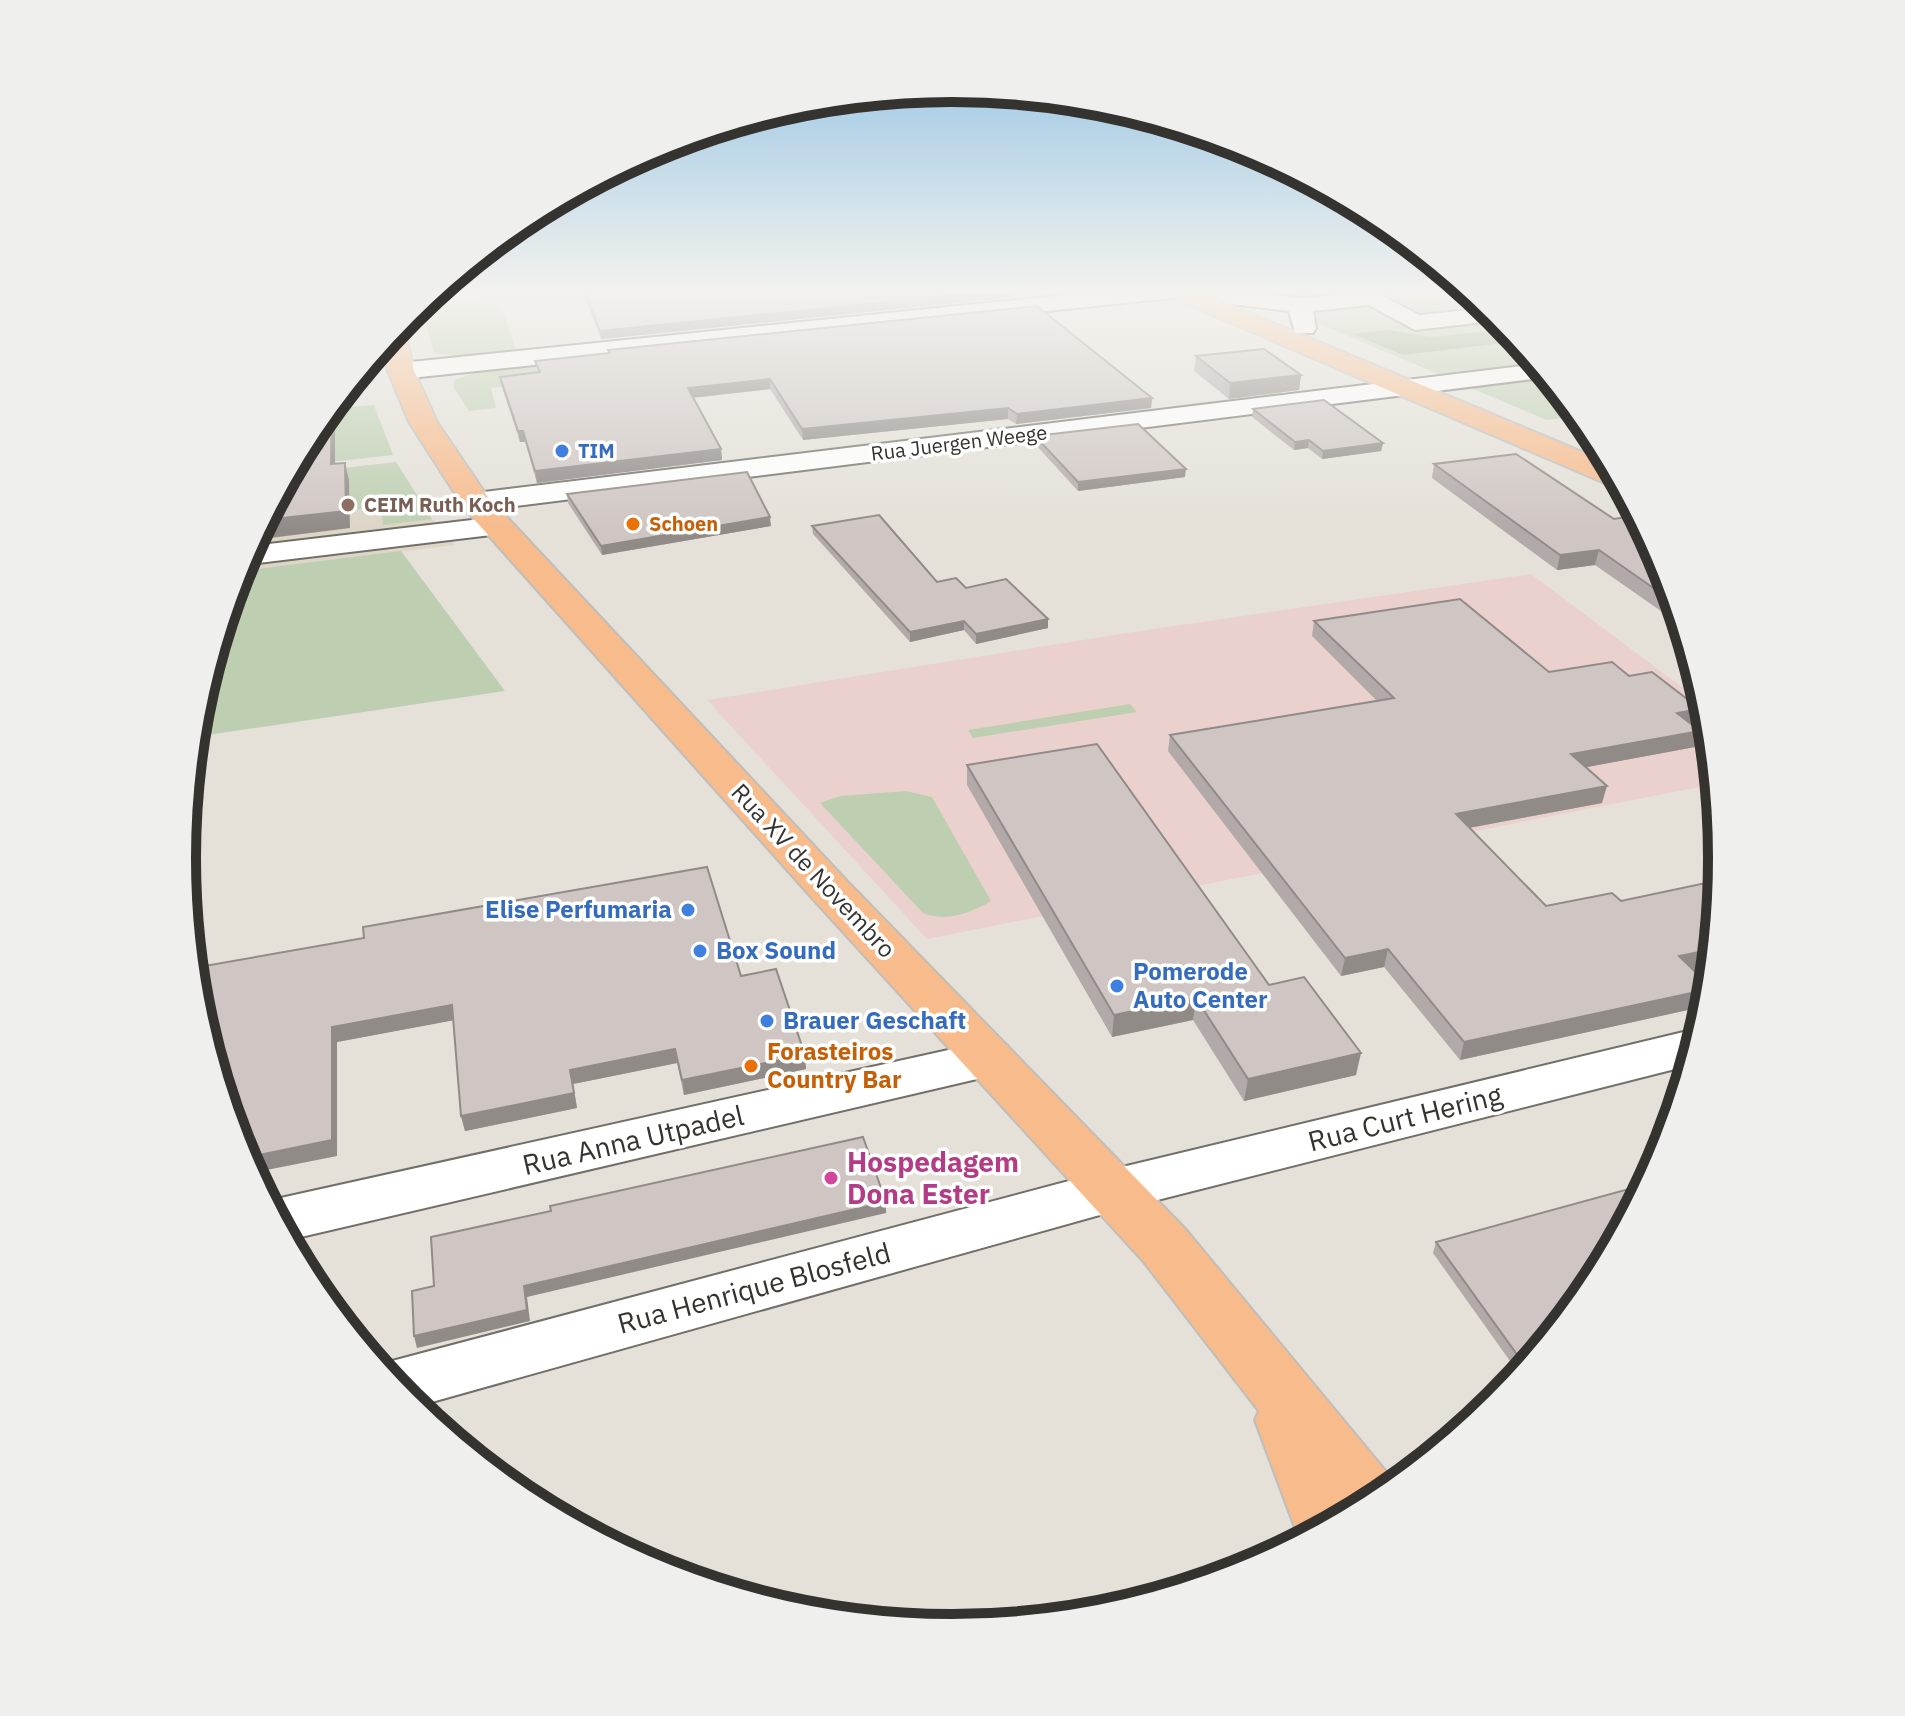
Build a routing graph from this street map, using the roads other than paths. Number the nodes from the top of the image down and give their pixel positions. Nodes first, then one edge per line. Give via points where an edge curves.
1 (410, 370) edge
2 (1364, 370) edge
3 (1412, 370) edge
4 (401, 371) joint
5 (1531, 373) edge
6 (1442, 385) junction
7 (1408, 389) junction
8 (1584, 443) edge
9 (1601, 471) edge
10 (487, 514) junction
11 (261, 553) edge
12 (1684, 1049) edge
13 (989, 1059) junction
14 (1114, 1190) junction
15 (288, 1218) edge
16 (408, 1382) edge
17 (1274, 1385) junction
18 (1363, 1493) edge
19 (1324, 1516) edge

1 - 4 street
2 - 7 main road
3 - 6 main road
4 - 10 main road, Rua XV de Novembro via 423,422
5 - 6 street, Rua Juergen Weege
6 - 7 street, Rua Juergen Weege
6 - 8 main road
7 - 9 main road
7 - 10 street, Rua Juergen Weege
10 - 11 street, Rua Juergen Weege
10 - 13 main road, Rua XV de Novembro
12 - 14 street, Rua Curt Hering
13 - 14 main road, Rua XV de Novembro
13 - 15 street, Rua Anna Utpadel
14 - 16 street, Rua Henrique Blosfeld
14 - 17 main road, Rua XV de Novembro via 1227,1319
17 - 18 main road, Rua XV de Novembro
17 - 19 main road, Rua XV de Novembro

